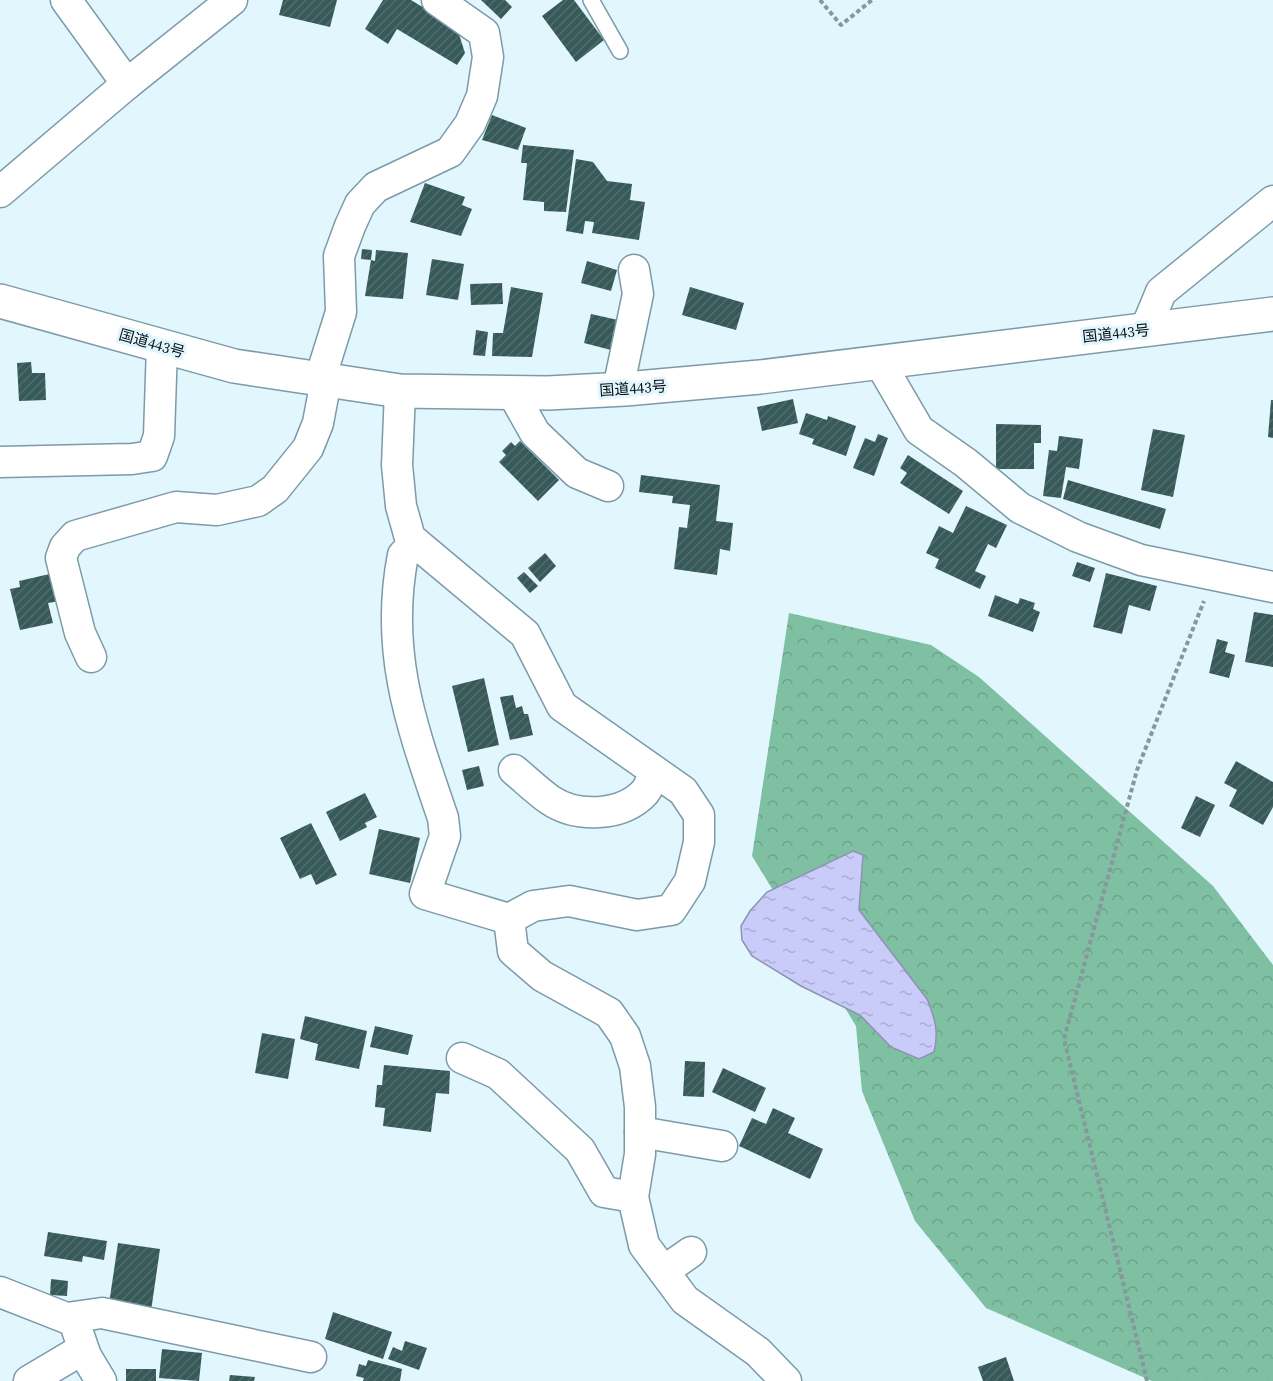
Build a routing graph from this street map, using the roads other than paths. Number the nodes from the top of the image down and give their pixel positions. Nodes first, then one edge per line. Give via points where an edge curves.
1 (66, 0) edge
2 (232, 0) edge
3 (437, 0) edge
4 (591, 0) edge
5 (620, 51) dead end
6 (127, 84) junction
7 (0, 192) edge
8 (1273, 201) edge
9 (634, 270) dead end
10 (0, 301) edge
11 (1273, 314) edge
12 (1146, 328) junction
13 (162, 346) junction
14 (880, 363) junction
15 (323, 380) junction
16 (618, 389) junction
17 (400, 391) junction
18 (512, 392) junction
19 (0, 462) edge
20 (608, 486) dead end
21 (416, 543) junction
22 (1273, 587) edge
23 (91, 657) dead end
24 (514, 770) dead end
25 (654, 771) junction
26 (509, 919) junction
27 (462, 1058) dead end
28 (639, 1132) junction
29 (722, 1146) dead end
30 (633, 1197) junction
31 (691, 1252) dead end
32 (664, 1271) junction
33 (0, 1292) edge
34 (67, 1318) junction
35 (83, 1349) junction
36 (311, 1357) dead end
37 (29, 1381) edge
38 (101, 1381) edge
39 (786, 1381) edge

1 - 6 street
2 - 6 street
3 - 15 street via 484,33 488,57 482,96 470,124 450,152 376,187 360,204 339,256 341,312
4 - 5 lane
6 - 7 street
8 - 12 street via 1161,292
9 - 16 street via 638,294
10 - 13 highway, 国道443号
11 - 12 highway, 国道443号
12 - 14 highway, 国道443号
13 - 15 highway, 国道443号 via 234,366
13 - 19 street via 159,436 152,456
14 - 16 highway, 国道443号
14 - 22 street via 919,430 1020,508 1078,537 1141,560
15 - 17 highway, 国道443号
15 - 23 street via 318,423 308,448 275,489 258,501 217,510 176,507 75,536 65,547 61,558 80,633
16 - 18 highway, 国道443号
17 - 18 highway, 国道443号
17 - 21 street via 397,465 401,506 410,538
18 - 20 street via 535,433 577,473
21 - 25 street via 525,634 562,706
21 - 26 street via 403,555 398,666 407,708 444,818 445,836 425,894
24 - 25 street via 552,801 582,812 608,812 629,806 646,791
25 - 26 street via 683,791 699,814 699,842 690,881 671,910 638,915 569,902 533,906
26 - 28 street via 513,951 542,976 609,1013 625,1036 635,1066
27 - 30 street via 498,1074 580,1150 604,1192
28 - 29 street
28 - 30 street via 640,1154
30 - 32 street via 644,1245
31 - 32 street
32 - 39 street via 685,1300 758,1352
33 - 34 street
34 - 35 street via 74,1321
34 - 36 street via 102,1312
35 - 37 street
35 - 38 street

